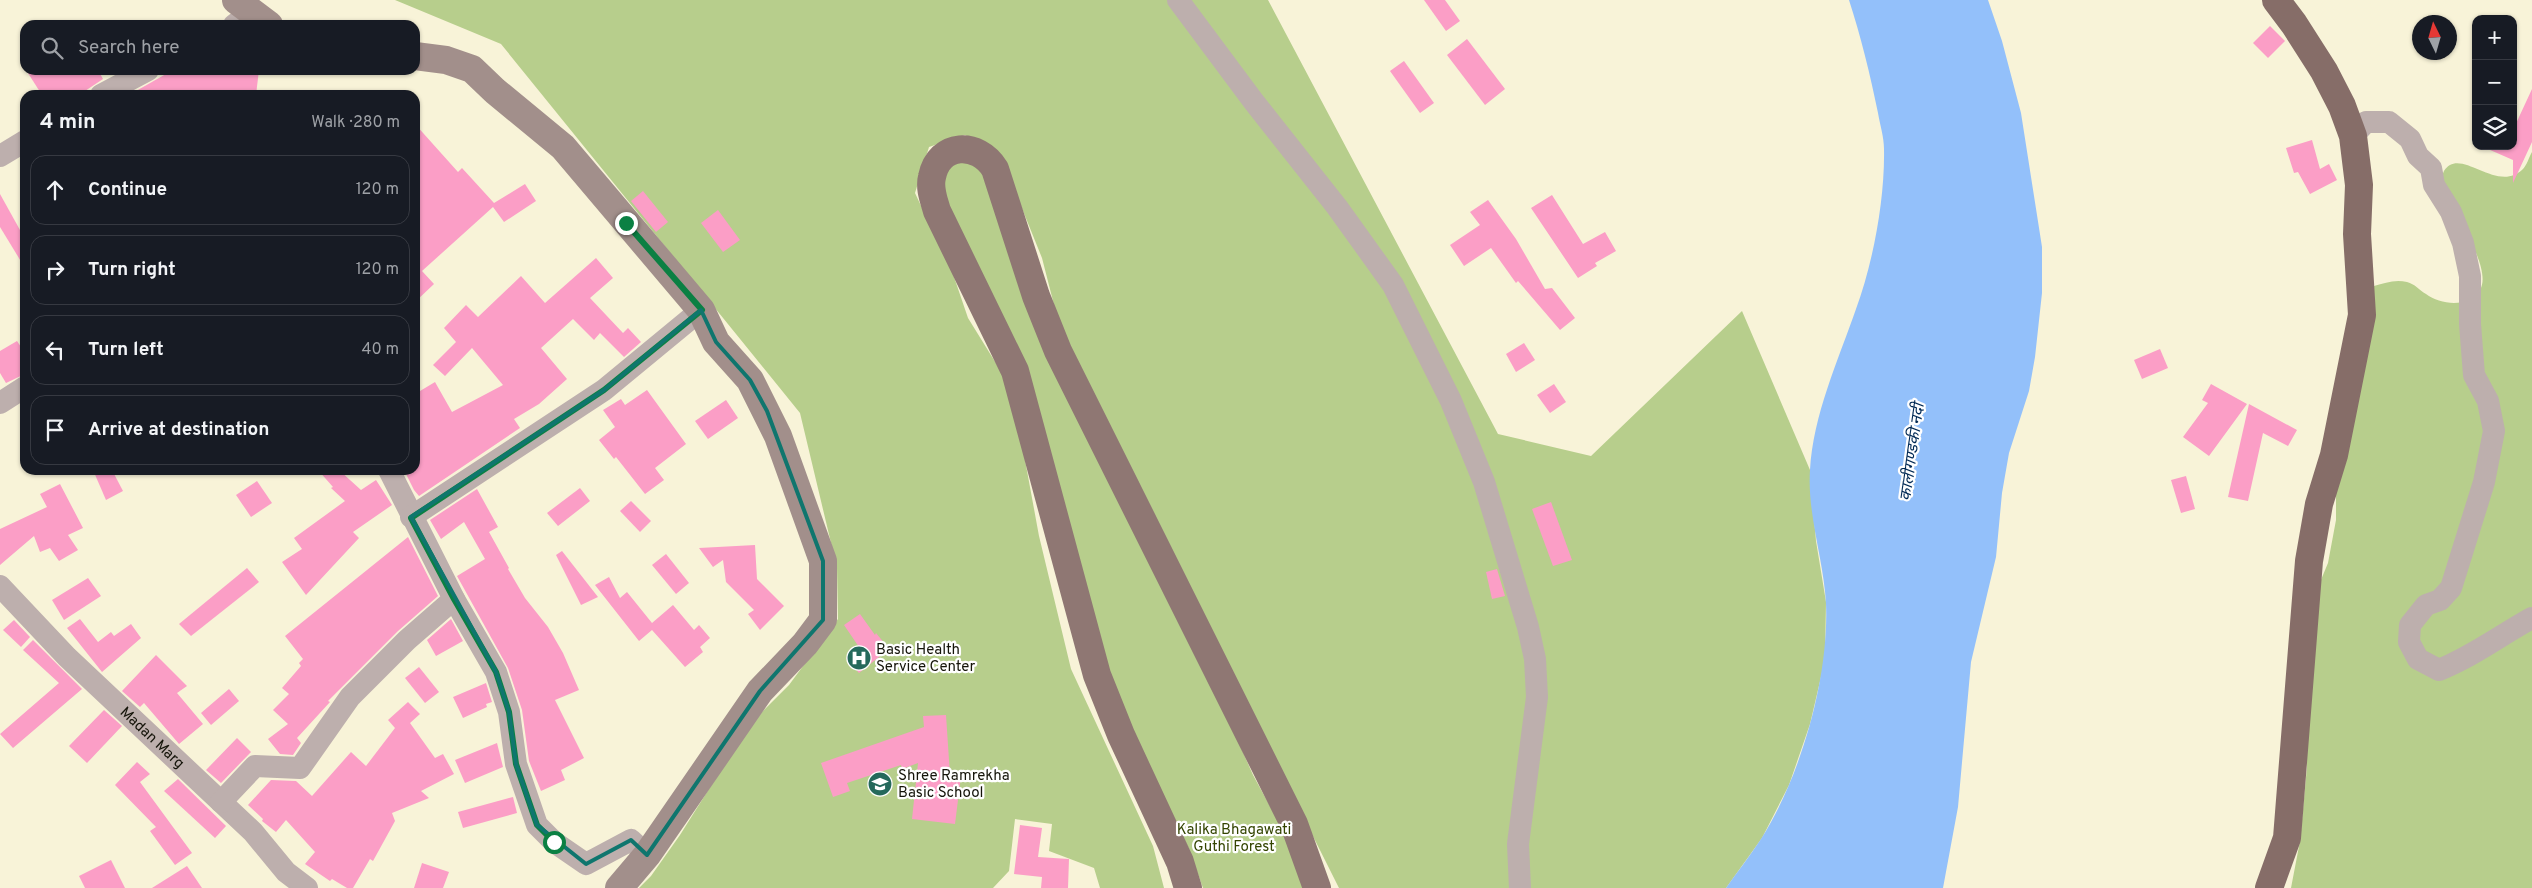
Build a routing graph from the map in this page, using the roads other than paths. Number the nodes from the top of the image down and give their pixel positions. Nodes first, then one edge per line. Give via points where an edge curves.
1 (1178, 0) edge
2 (2276, 0) edge
3 (420, 57) edge
4 (143, 75) edge
5 (130, 88) edge
6 (2352, 136) junction
7 (20, 144) edge
8 (0, 156) edge
9 (702, 310) junction
10 (20, 390) edge
11 (0, 403) edge
12 (391, 475) edge
13 (411, 518) junction
14 (0, 586) edge
15 (454, 599) junction
16 (2532, 618) edge
17 (221, 802) junction
18 (647, 855) junction
19 (284, 880) edge
20 (307, 888) edge
21 (618, 888) edge
22 (1188, 888) edge
23 (1317, 888) edge
24 (1520, 888) edge
25 (2269, 888) edge

1 - 24 street via 1393,285 1451,401 1484,482 1535,659 1537,697 1518,844
2 - 6 highway via 2324,70 2342,106
3 - 9 main road via 446,60 472,69 563,147
4 - 5 street
6 - 16 street via 2366,122 2389,122 2410,139 2418,156 2431,168 2434,185 2451,212 2463,243 2470,276 2474,375 2488,401 2494,431 2484,482 2456,576 2440,600 2426,605 2410,625 2409,642 2418,659 2439,670 2464,661
6 - 25 highway via 2359,185 2357,234 2362,315 2309,562 2287,838
7 - 8 street
9 - 13 street via 604,390
9 - 18 main road via 716,342 750,380 778,436 823,561 823,620 806,644 760,691
10 - 11 street
12 - 13 street
13 - 15 street
14 - 17 street, Madan Marg via 67,657
15 - 17 street via 350,697 300,768 255,766
15 - 18 street via 496,672 509,712 516,764 537,825 554,842 586,864 631,840
17 - 19 street, Madan Marg via 253,832
18 - 21 main road
19 - 20 street, Madan Marg
22 - 23 main road via 1180,862 1097,675 1015,371 941,220 932,195 934,167 948,152 964,149 988,157 1058,351 1294,824

